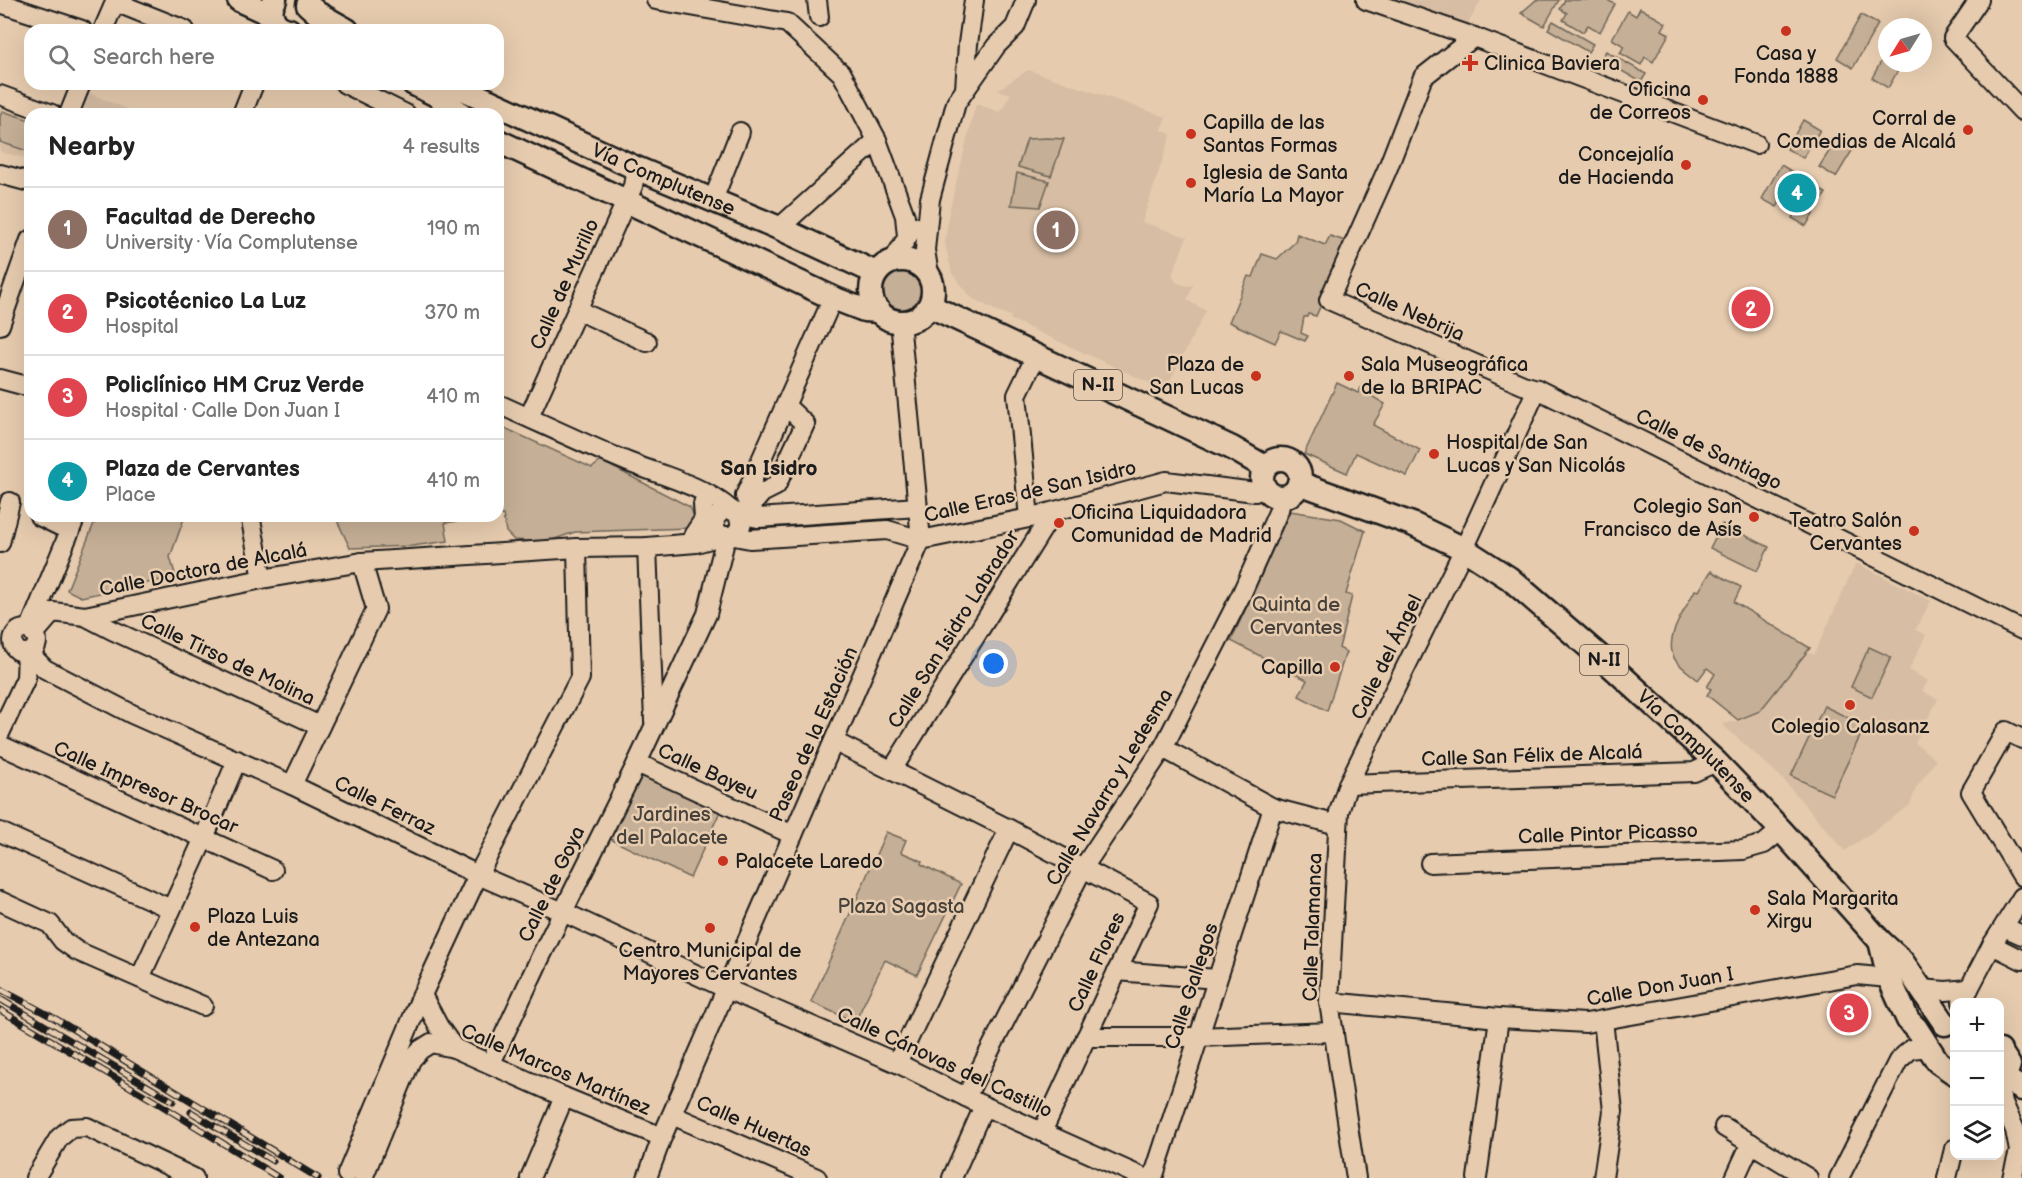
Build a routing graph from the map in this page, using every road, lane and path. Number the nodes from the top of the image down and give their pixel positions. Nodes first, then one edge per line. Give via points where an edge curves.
1 (239, 0) edge
2 (656, 0) edge
3 (974, 0) edge
4 (1026, 0) edge
5 (1366, 0) edge
6 (1979, 0) edge
7 (116, 1) edge
8 (307, 2) edge
9 (0, 3) edge
10 (64, 24) edge
11 (106, 24) edge
12 (171, 24) edge
13 (286, 24) edge
14 (336, 24) edge
15 (1474, 37) junction
16 (965, 89) junction
17 (79, 90) edge
18 (252, 90) edge
19 (357, 90) edge
20 (426, 90) edge
21 (462, 90) edge
22 (0, 95) edge
23 (36, 108) edge
24 (71, 108) edge
25 (244, 108) edge
26 (394, 108) edge
27 (453, 108) edge
28 (494, 108) edge
29 (2022, 111) edge
30 (504, 114) edge
31 (740, 132) dead end
32 (877, 140) junction
33 (504, 144) edge
34 (1756, 144) dead end
35 (636, 168) junction
36 (0, 174) edge
37 (24, 180) edge
38 (930, 199) junction
39 (626, 200) junction
40 (713, 200) junction
41 (779, 228) junction
42 (907, 236) junction
43 (24, 257) edge
44 (885, 267) junction
45 (929, 275) junction
46 (833, 298) junction
47 (930, 306) junction
48 (577, 310) junction
49 (879, 311) junction
50 (900, 321) junction
51 (0, 325) edge
52 (647, 342) dead end
53 (1036, 356) junction
54 (0, 379) edge
55 (24, 385) edge
56 (1538, 389) junction
57 (504, 407) edge
58 (529, 417) junction
59 (637, 466) junction
60 (1277, 483) junction
61 (5, 500) edge
62 (918, 507) junction
63 (24, 509) edge
64 (744, 512) junction
65 (1053, 512) junction
66 (1029, 518) junction
67 (251, 522) edge
68 (73, 524) edge
69 (719, 526) junction
70 (694, 534) junction
71 (921, 540) junction
72 (0, 543) edge
73 (647, 547) junction
74 (577, 548) junction
75 (1464, 549) junction
76 (362, 562) junction
77 (262, 579) junction
78 (85, 616) junction
79 (2022, 630) edge
80 (19, 635) edge
81 (28, 653) junction
82 (320, 726) junction
83 (654, 726) junction
84 (0, 734) edge
85 (2022, 739) edge
86 (835, 742) junction
87 (0, 745) edge
88 (1163, 748) junction
89 (237, 760) junction
90 (1716, 762) junction
91 (637, 763) junction
92 (892, 770) junction
93 (1348, 784) junction
94 (292, 785) junction
95 (1273, 808) junction
96 (1338, 825) junction
97 (1009, 829) junction
98 (1781, 830) junction
99 (0, 832) edge
100 (793, 835) junction
101 (204, 837) junction
102 (1430, 863) dead end
103 (1083, 868) junction
104 (273, 870) dead end
105 (478, 875) junction
106 (2022, 876) edge
107 (2022, 897) edge
108 (0, 901) edge
109 (171, 909) junction
110 (563, 912) junction
111 (2004, 927) junction
112 (2022, 935) edge
113 (1880, 941) junction
114 (1992, 945) junction
115 (2022, 960) edge
116 (1117, 971) junction
117 (140, 978) junction
118 (1889, 978) junction
119 (1217, 979) junction
120 (727, 989) junction
121 (1920, 989) junction
122 (422, 995) junction
123 (1966, 996) edge
124 (1329, 1002) junction
125 (203, 1006) dead end
126 (1498, 1018) junction
127 (1603, 1020) junction
128 (1950, 1021) edge
129 (1950, 1022) edge
130 (1334, 1032) junction
131 (1197, 1037) junction
132 (1086, 1038) junction
133 (1929, 1047) junction
134 (454, 1048) junction
135 (491, 1063) junction
136 (897, 1063) junction
137 (1950, 1071) edge
138 (2008, 1076) edge
139 (564, 1097) junction
140 (966, 1097) junction
141 (984, 1106) junction
142 (672, 1115) junction
143 (1724, 1127) dead end
144 (1042, 1132) junction
145 (662, 1137) junction
146 (1751, 1143) junction
147 (2020, 1149) edge
148 (1951, 1160) edge
149 (355, 1176) edge
150 (35, 1178) edge
151 (194, 1178) edge
152 (530, 1178) edge
153 (647, 1178) edge
154 (818, 1178) edge
155 (952, 1178) edge
156 (1144, 1178) edge
157 (1153, 1178) edge
158 (1356, 1178) edge
159 (1477, 1178) edge
160 (1603, 1178) edge
161 (1735, 1178) edge
162 (1808, 1178) edge
163 (1839, 1178) edge
164 (1947, 1178) edge
165 (2012, 1178) edge

1 - 13 main road
2 - 32 street via 787,23 842,74
3 - 16 street
4 - 16 street via 1015,27
5 - 15 street
6 - 29 street via 1957,42
7 - 11 street
7 - 12 street
8 - 13 main road via 306,21
8 - 14 main road
9 - 10 street
15 - 34 street
15 - 56 street, Calle Nebrija via 1423,77 1329,300
16 - 38 street via 956,103
17 - 24 street
18 - 25 street
19 - 26 street
20 - 27 main road
21 - 28 main road, Vía Complutense
22 - 23 street
30 - 35 main road, Vía Complutense
31 - 40 street
32 - 41 street
32 - 42 street via 905,216
33 - 39 main road, Vía Complutense
35 - 39 street, Calle de Murillo
35 - 40 main road, Vía Complutense
36 - 37 street
38 - 42 street
38 - 45 street via 925,250
39 - 46 main road, Vía Complutense
39 - 48 street, Calle de Murillo
40 - 41 main road, Vía Complutense
41 - 44 main road, Vía Complutense
42 - 44 street
43 - 51 street
44 - 45 main road via 903,260 914,262
44 - 49 main road via 872,282 873,302
45 - 47 main road via 933,285
46 - 49 main road, Vía Complutense via 864,310
46 - 64 street via 745,496
47 - 50 main road via 915,319
47 - 53 main road, Vía Complutense / N-II
48 - 52 street
48 - 58 street, Calle de Murillo
49 - 50 main road
50 - 62 street
53 - 60 main road, Vía Complutense / N-II via 1232,448
53 - 66 street via 1017,395
54 - 55 street
56 - 75 street, Calle del Ángel
56 - 79 street, Calle de Santiago
57 - 58 street
58 - 59 street
59 - 64 street via 674,478
59 - 69 street
60 - 65 street, Calle Eras de San Isidro via 1255,492 1166,481
60 - 75 main road, Vía Complutense / N-II via 1412,524
60 - 88 street, Calle Navarro y Ledesma via 1279,510 1241,596
61 - 63 street
61 - 72 street
62 - 64 street, Calle Eras de San Isidro
62 - 71 street
64 - 69 street via 741,526
64 - 69 street via 719,512
65 - 66 street, Calle Eras de San Isidro
65 - 92 street, Calle San Isidro Labrador
66 - 71 street, Calle Eras de San Isidro
67 - 77 street
68 - 80 street
69 - 70 street, Calle Eras de San Isidro via 706,534
69 - 70 street via 704,519
69 - 71 street, Calle Eras de San Isidro via 750,539 887,530
69 - 73 street, Calle Eras de San Isidro via 696,543
69 - 83 street, Calle de Goya via 707,614
70 - 74 street, Calle Eras de San Isidro via 580,541
71 - 86 street, Paseo de la Estación
73 - 74 street, Calle Eras de San Isidro
73 - 83 street, Calle de Goya
74 - 76 street, Calle Doctora de Alcalá
74 - 105 street via 580,678
75 - 90 main road, Vía Complutense / N-II via 1509,578
75 - 93 street, Calle del Ángel
76 - 77 street, Calle Doctora de Alcalá
76 - 82 street via 376,609
77 - 78 street, Calle Doctora de Alcalá
78 - 80 street, Calle Doctora de Alcalá via 53,612
78 - 82 street, Calle Tirso de Molina
80 - 81 street, Calle Ferraz via 16,648
81 - 84 street via 26,678
81 - 89 street, Calle Ferraz via 45,669 76,686
82 - 94 street
83 - 91 street, Calle de Goya
85 - 106 street via 2006,731 1971,792
86 - 92 street, Calle Flores
86 - 100 street, Paseo de la Estación
87 - 101 street, Calle Impresor Brocar
88 - 95 street
88 - 103 street, Calle Navarro y Ledesma
89 - 94 street, Calle Ferraz
89 - 101 street
90 - 93 street, Calle San Félix de Alcalá via 1694,772
90 - 98 main road, Vía Complutense / N-II
91 - 100 street, Calle Bayeu
91 - 110 street, Calle de Goya
92 - 97 street, Calle Flores
93 - 96 street, Calle Talamanca
94 - 105 street, Calle Ferraz
95 - 96 street
95 - 119 street, Calle Gallegos
96 - 124 street, Calle Talamanca
97 - 103 street, Calle Flores
97 - 136 street
98 - 102 street, Calle Pintor Picasso via 1764,844 1743,850
98 - 113 main road, Vía Complutense / N-II
99 - 109 street
100 - 120 street, Paseo de la Estación
101 - 104 street, Calle Impresor Brocar
101 - 109 street
103 - 116 street, Calle Flores via 1149,903
103 - 140 street, Calle Navarro y Ledesma
105 - 110 street, Calle Ferraz
105 - 122 street
107 - 111 street
108 - 117 street via 50,924 63,942 77,951
109 - 117 street
110 - 120 street, Calle Ferraz
110 - 135 street, Calle de Goya
111 - 112 street
111 - 114 street
113 - 118 main road, Vía Complutense / N-II
113 - 121 main road, Vía Complutense / N-II via 1902,961
114 - 115 street
114 - 123 street
116 - 119 street
116 - 132 street, Calle Flores
117 - 125 street
118 - 127 street, Calle Don Juan I via 1857,975
118 - 133 main road, Vía Complutense / N-II via 1908,1020
119 - 131 street, Calle Gallegos
120 - 136 street, Calle Cánovas del Castillo
120 - 142 street, Paseo de la Estación
121 - 123 street
121 - 128 main road, Vía Complutense / N-II
122 - 134 street
122 - 149 street
124 - 126 street, Calle Don Juan I
124 - 130 street, Calle Talamanca
126 - 127 street, Calle Don Juan I via 1586,1023
126 - 159 street
127 - 160 street via 1613,1111
129 - 133 main road via 1933,1030
130 - 131 street
130 - 158 street, Calle Talamanca
131 - 132 street
131 - 157 street, Calle Gallegos
132 - 144 street, Calle Flores
133 - 137 main road, Vía Complutense via 1938,1062
133 - 163 street via 1911,1049 1898,1060
134 - 135 street, Calle Marcos Martínez
134 - 149 street, Calle Marcos Martínez via 431,1043 411,1060
135 - 139 street, Calle Marcos Martínez
136 - 140 street, Calle Cánovas del Castillo
138 - 147 street
139 - 145 street, Calle Marcos Martínez
139 - 152 street
140 - 141 street, Calle Cánovas del Castillo
141 - 144 street, Calle Cánovas del Castillo
141 - 155 street
142 - 145 street, Paseo de la Estación
142 - 154 street, Calle Huertas
143 - 146 street
144 - 156 street, Calle Cánovas del Castillo
145 - 153 street, Paseo de la Estación
146 - 161 street
146 - 162 street
147 - 165 street
148 - 164 street
150 - 151 street via 58,1138 71,1128 87,1127

